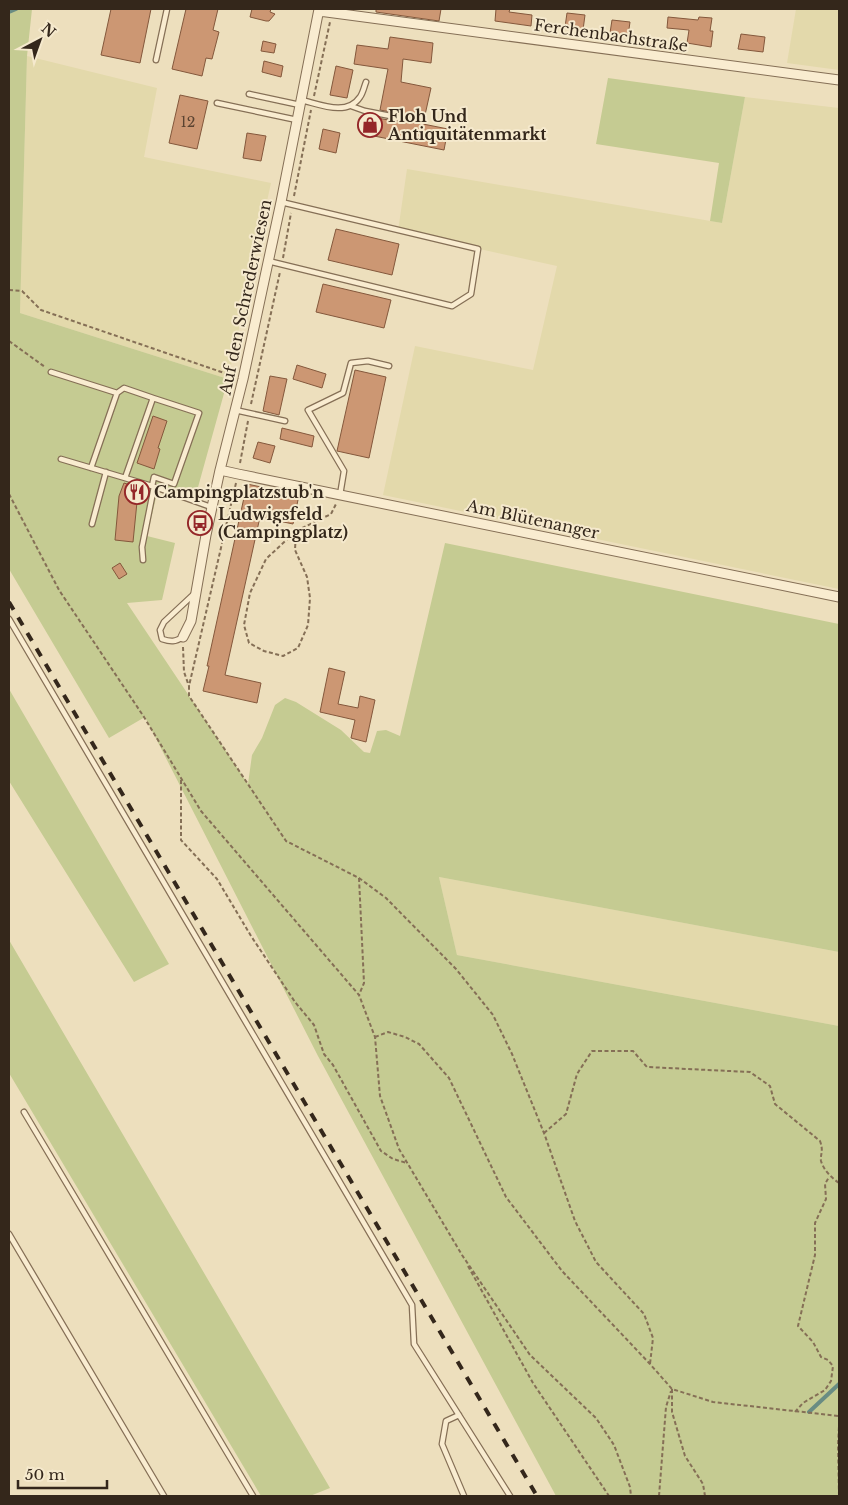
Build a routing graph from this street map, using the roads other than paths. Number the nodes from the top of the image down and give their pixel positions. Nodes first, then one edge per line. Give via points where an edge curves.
1 (167, 9) edge
2 (319, 10) edge
3 (156, 60) dead end
4 (839, 80) edge
5 (366, 82) dead end
6 (249, 94) dead end
7 (217, 102) dead end
8 (301, 102) junction
9 (351, 106) junction
10 (406, 119) dead end
11 (297, 120) junction
12 (281, 202) junction
13 (268, 262) junction
14 (389, 366) dead end
15 (51, 372) road end
16 (117, 393) junction
17 (153, 398) junction
18 (235, 410) junction
19 (285, 421) dead end
20 (61, 459) dead end
21 (91, 468) junction
22 (220, 470) junction
23 (106, 472) junction
24 (125, 478) junction
25 (153, 486) junction
26 (340, 495) junction
27 (213, 507) junction
28 (92, 524) dead end
29 (143, 560) dead end
30 (196, 592) junction
31 (839, 597) edge
32 (9, 619) edge
33 (183, 637) joint
34 (24, 1112) dead end
35 (9, 1234) edge
36 (459, 1414) junction
37 (164, 1496) edge
38 (253, 1496) edge
39 (464, 1496) edge
40 (510, 1496) edge

1 - 3 lane
2 - 4 street, Ferchenbachstraße
2 - 8 street, Auf den Schrederwiesen
5 - 9 lane via 360,97
6 - 8 lane
7 - 11 lane
8 - 9 lane via 332,108
8 - 11 street, Auf den Schrederwiesen
9 - 10 lane
11 - 12 street, Auf den Schrederwiesen
12 - 13 street, Auf den Schrederwiesen
12 - 13 lane via 478,249 471,294 452,306
13 - 18 street, Auf den Schrederwiesen
14 - 26 lane via 368,361 351,363 343,393 308,410 344,471
15 - 16 lane
16 - 17 lane via 124,388
16 - 21 lane
17 - 24 lane
17 - 25 lane via 199,413 174,484 154,478
18 - 19 lane
18 - 22 street, Auf den Schrederwiesen
20 - 21 lane
21 - 23 lane
22 - 26 street, Am Blütenanger
22 - 27 street, Auf den Schrederwiesen
23 - 24 lane
23 - 28 lane
24 - 25 lane
25 - 27 lane
25 - 29 lane via 142,547
26 - 31 street, Am Blütenanger
27 - 30 street, Auf den Schrederwiesen
30 - 33 street, Auf den Schrederwiesen via 191,621
30 - 33 lane via 164,622 160,630 162,639 170,642
32 - 36 lane via 412,1306 414,1344
34 - 38 lane
35 - 37 lane
36 - 39 lane via 446,1421 442,1444
36 - 40 lane

